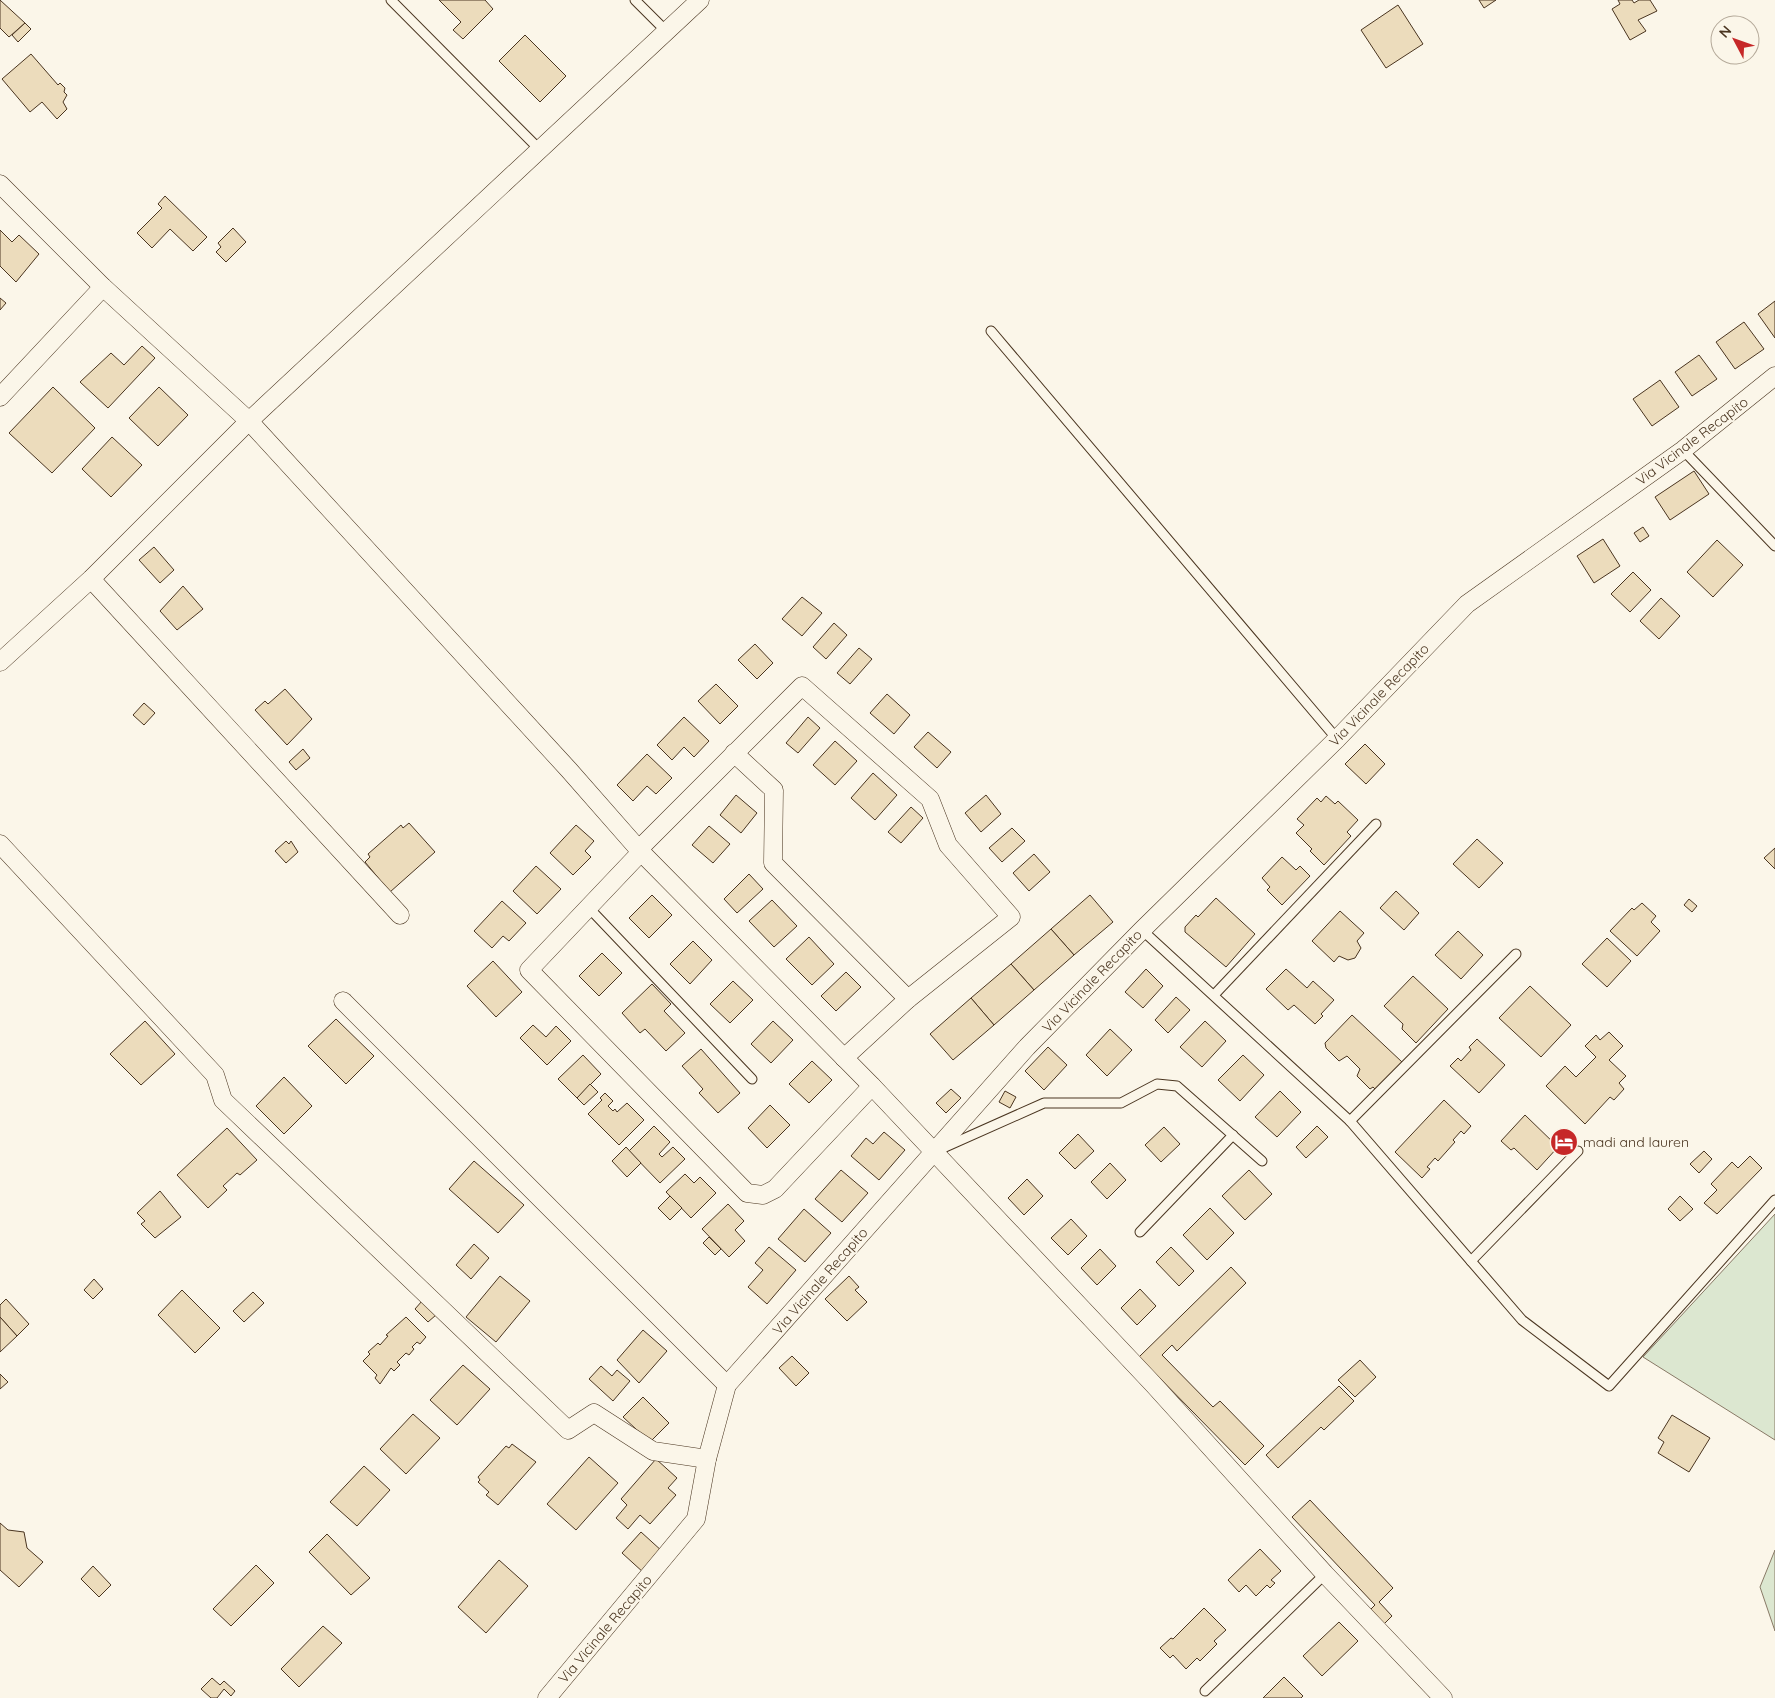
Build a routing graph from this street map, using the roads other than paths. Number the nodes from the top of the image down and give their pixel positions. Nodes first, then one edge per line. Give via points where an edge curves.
1 (391, 0) edge
2 (635, 0) edge
3 (700, 0) edge
4 (666, 32) junction
5 (540, 149) junction
6 (0, 184) edge
7 (102, 287) junction
8 (992, 331) dead end
9 (1775, 376) edge
10 (0, 397) edge
11 (249, 421) junction
12 (1683, 450) junction
13 (1775, 546) edge
14 (91, 579) junction
15 (0, 662) edge
16 (1337, 739) junction
17 (734, 753) junction
18 (1376, 824) dead end
19 (0, 844) edge
20 (640, 850) junction
21 (589, 908) junction
22 (400, 915) dead end
23 (1142, 930) junction
24 (1516, 954) dead end
25 (1214, 995) junction
26 (908, 999) junction
27 (343, 1001) dead end
28 (844, 1058) junction
29 (752, 1079) dead end
30 (872, 1086) junction
31 (1350, 1122) junction
32 (1233, 1135) junction
33 (1578, 1151) dead end
34 (933, 1152) junction
35 (1262, 1161) dead end
36 (1775, 1200) edge
37 (1140, 1232) dead end
38 (1471, 1261) junction
39 (727, 1385) junction
40 (707, 1459) junction
41 (1325, 1574) junction
42 (1206, 1691) dead end
43 (547, 1698) edge
44 (1443, 1698) edge

1 - 5 lane
2 - 4 lane
3 - 4 street
4 - 5 street
5 - 11 street
6 - 7 street
7 - 10 street
7 - 11 street
8 - 16 lane
9 - 12 street, Via Vicinale Recapito
11 - 14 street
11 - 20 street
12 - 13 lane
12 - 16 street, Via Vicinale Recapito via 1467,604
14 - 15 street
14 - 22 street
16 - 23 street, Via Vicinale Recapito
17 - 20 street
17 - 26 street via 774,790 773,863
17 - 26 street via 802,686 930,799 948,845 1011,917
18 - 25 lane
19 - 40 street via 215,1075 224,1100 568,1430 594,1413 652,1451
20 - 21 street
20 - 28 street
21 - 29 lane
21 - 30 street via 529,970 747,1193 763,1195 775,1189
23 - 25 lane
23 - 34 street, Via Vicinale Recapito via 1027,1047
24 - 31 lane
25 - 31 lane
26 - 28 street
27 - 39 street
28 - 30 street
30 - 34 street
31 - 38 lane
32 - 34 lane via 1177,1086 1157,1084 1121,1103 1044,1103
32 - 35 lane
32 - 37 lane
33 - 38 lane
34 - 39 street, Via Vicinale Recapito
34 - 41 street via 1153,1384
36 - 38 lane via 1609,1386 1522,1320
39 - 40 street, Via Vicinale Recapito
40 - 43 street, Via Vicinale Recapito via 696,1519
41 - 42 lane
41 - 44 street

